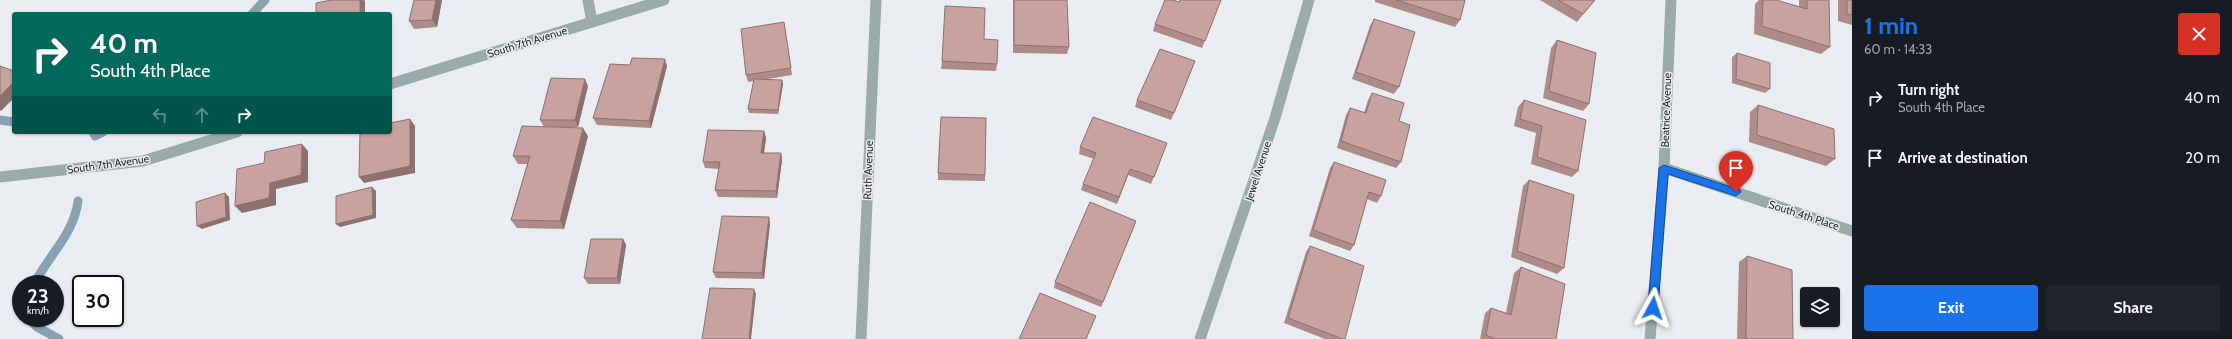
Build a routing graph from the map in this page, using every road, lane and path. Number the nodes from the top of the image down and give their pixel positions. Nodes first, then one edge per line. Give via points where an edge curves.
1 (588, 0) edge
2 (664, 0) edge
3 (876, 0) edge
4 (1309, 0) edge
5 (1671, 0) edge
6 (592, 22) junction
7 (392, 83) edge
8 (231, 134) edge
9 (1664, 168) junction
10 (0, 177) edge
11 (1852, 231) edge
12 (861, 339) edge
13 (1200, 339) edge
14 (1650, 339) edge

1 - 6 street
2 - 6 street, South 7th Avenue
3 - 12 street, Ruth Avenue
4 - 13 street, Jewel Avenue via 1275,118
5 - 9 street, Beatrice Avenue
6 - 7 street, South 7th Avenue
8 - 10 street, South 7th Avenue via 143,161
9 - 11 street, South 4th Place
9 - 14 street, Beatrice Avenue

